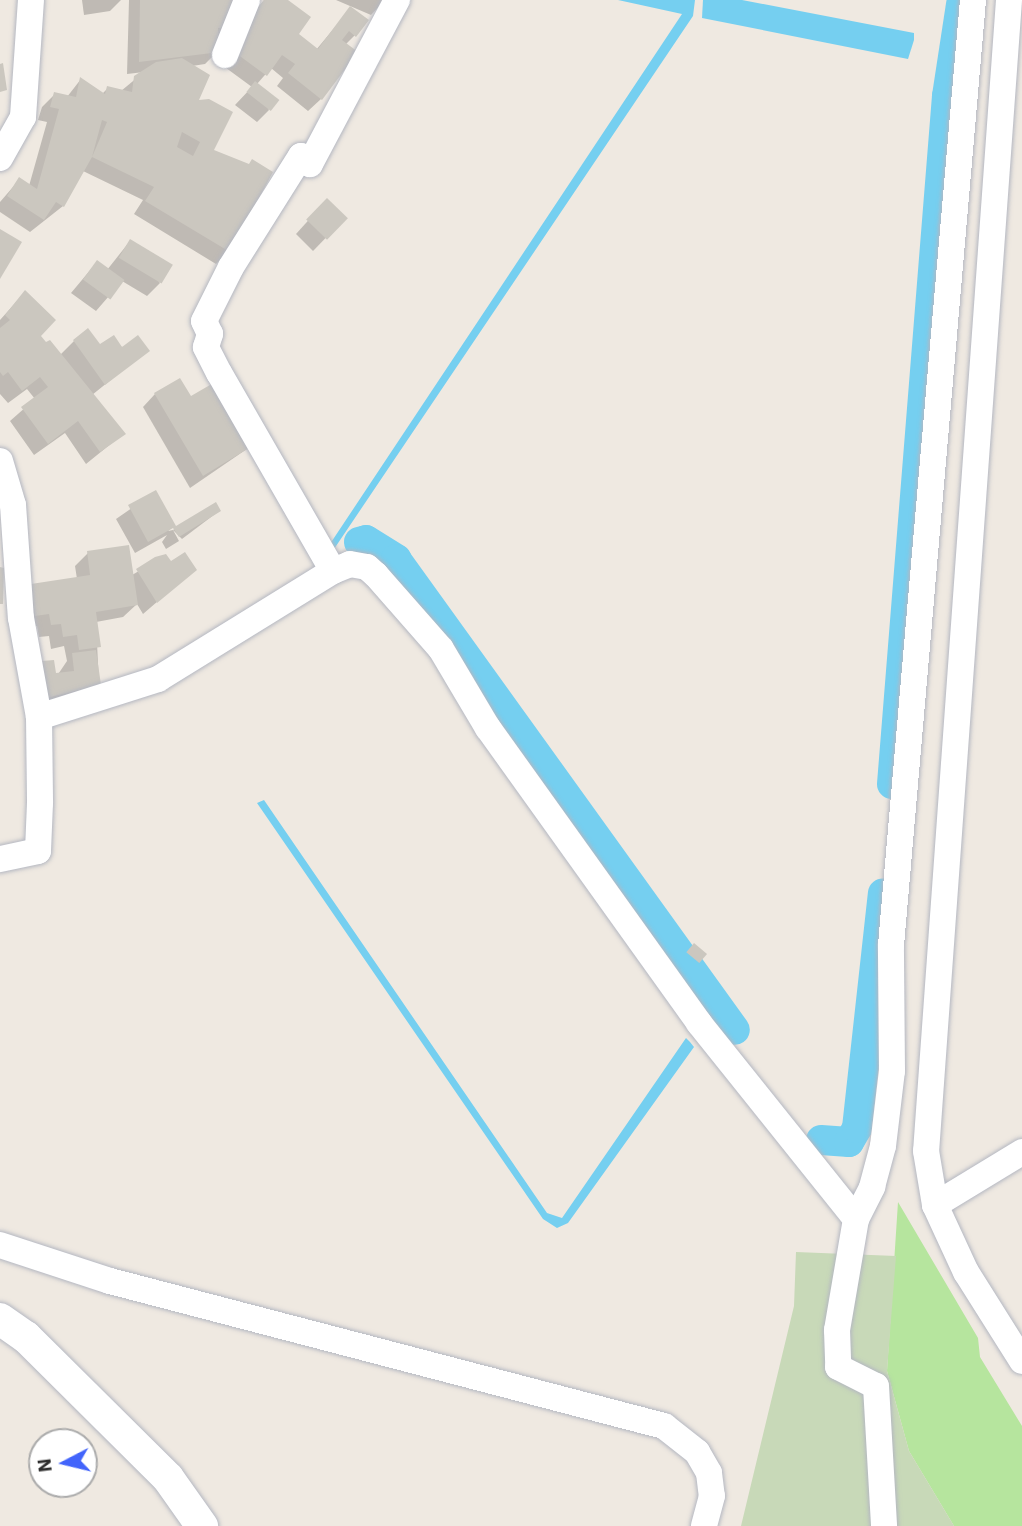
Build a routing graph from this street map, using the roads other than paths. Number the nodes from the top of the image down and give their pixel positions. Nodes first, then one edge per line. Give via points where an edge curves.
1 (31, 0) edge
2 (247, 0) edge
3 (397, 0) edge
4 (973, 0) edge
5 (1009, 0) edge
6 (225, 55) dead end
7 (1, 157) edge
8 (0, 461) edge
9 (333, 571) junction
10 (10, 618) edge
11 (39, 717) junction
12 (0, 859) edge
13 (1022, 1152) edge
14 (935, 1205) junction
15 (856, 1219) junction
16 (0, 1245) edge
17 (0, 1319) edge
18 (1012, 1322) edge
19 (1022, 1361) edge
20 (202, 1526) edge
21 (704, 1526) edge
22 (884, 1526) edge

1 - 7 street via 23,117
2 - 6 street
3 - 9 street via 310,164 301,156 231,267 204,321 209,334 206,347 219,373
4 - 15 street via 891,944 892,1071 883,1146 872,1186
5 - 14 street via 926,1151
8 - 10 street via 13,505
9 - 11 street via 158,679
9 - 15 street via 350,564 367,567 441,649 488,728 699,1023
10 - 11 street
11 - 12 street via 38,851
13 - 14 street
14 - 18 street via 966,1272
15 - 22 street via 837,1330 838,1367 876,1386
16 - 21 street via 344,1352 530,1402 640,1419 681,1436 709,1473 712,1496
17 - 20 street via 26,1337 168,1478
18 - 19 street

